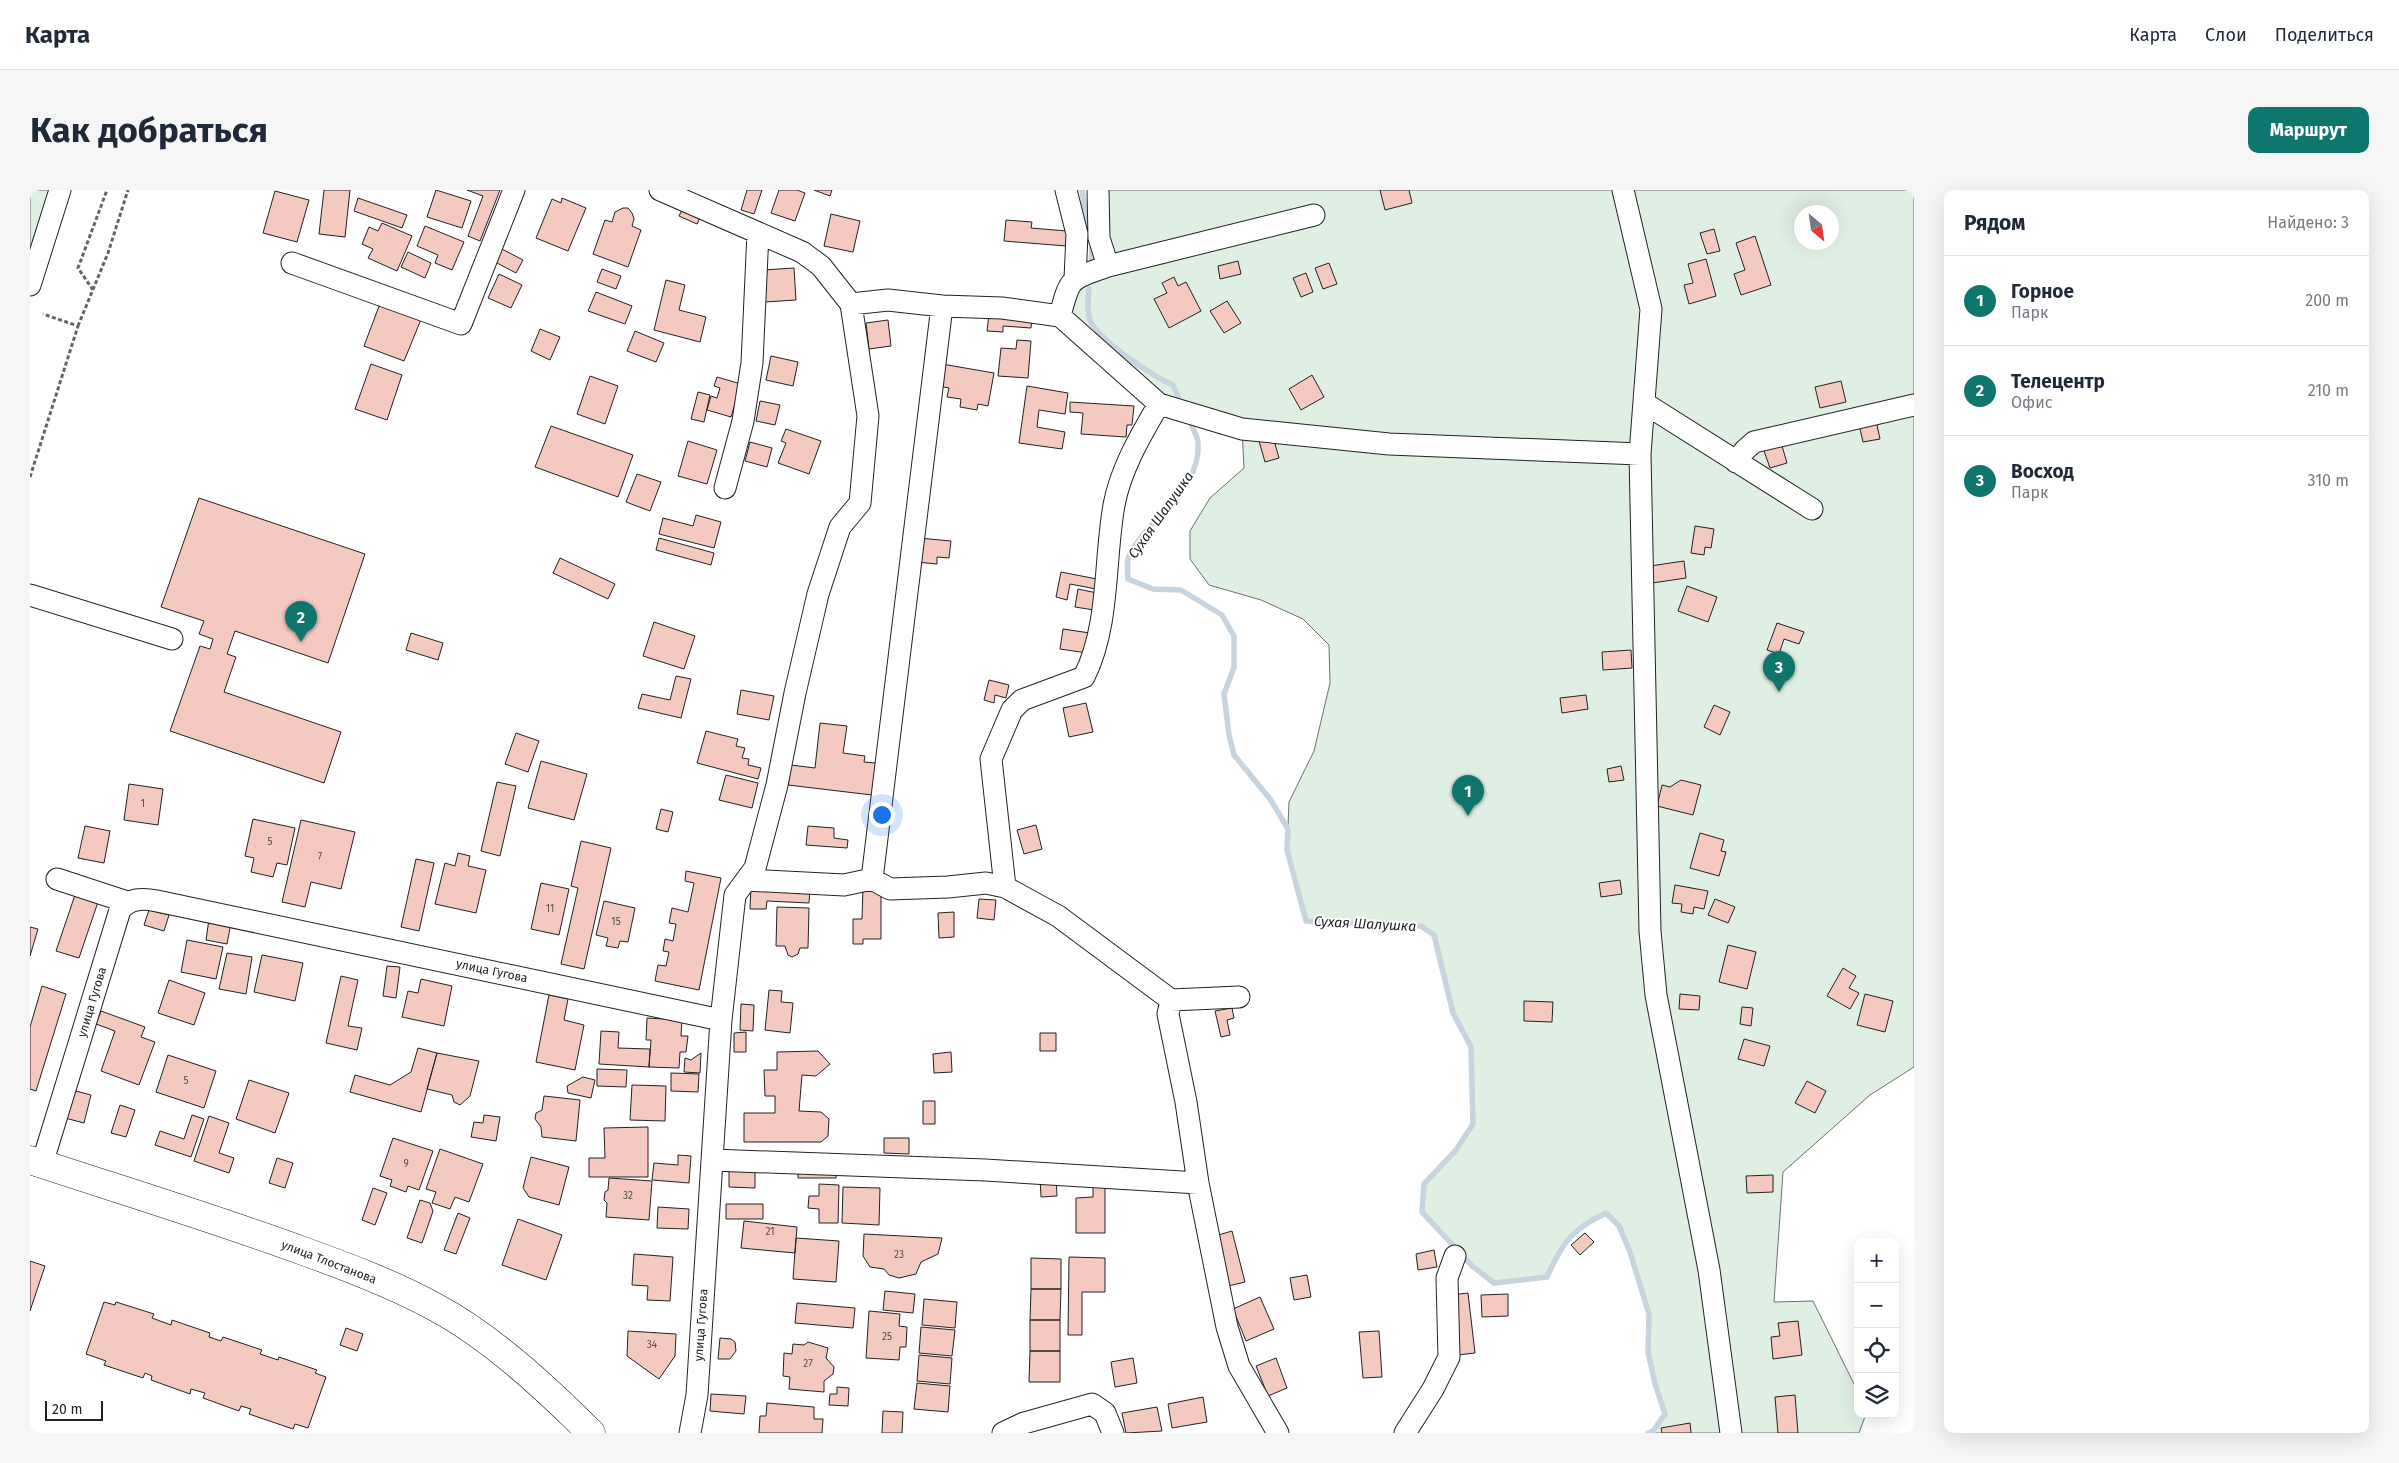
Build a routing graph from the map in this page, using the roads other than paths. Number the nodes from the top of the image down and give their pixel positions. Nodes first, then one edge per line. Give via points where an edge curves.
1 (60, 190) edge
2 (514, 190) edge
3 (660, 190) edge
4 (1066, 190) edge
5 (1098, 190) edge
6 (1623, 190) edge
7 (1314, 215) dead end
8 (758, 233) junction
9 (292, 263) dead end
10 (1108, 266) junction
11 (1075, 279) junction
12 (30, 284) edge
13 (851, 304) junction
14 (942, 306) junction
15 (1060, 316) junction
16 (1644, 403) junction
17 (1159, 404) junction
18 (1914, 405) edge
19 (1640, 454) junction
20 (1736, 462) junction
21 (725, 488) dead end
22 (1812, 510) dead end
23 (30, 595) edge
24 (172, 638) dead end
25 (872, 879) junction
26 (57, 880) dead end
27 (746, 880) junction
28 (1005, 887) junction
29 (127, 902) junction
30 (1239, 997) dead end
31 (1171, 1000) junction
32 (721, 1020) junction
33 (712, 1160) junction
34 (36, 1162) edge
35 (1198, 1182) junction
36 (1455, 1256) dead end
37 (591, 1433) edge
38 (690, 1433) edge
39 (1003, 1433) edge
40 (1112, 1433) edge
41 (1278, 1433) edge
42 (1405, 1433) edge
43 (1731, 1433) edge

1 - 12 street
2 - 9 street via 461,324
3 - 8 street
4 - 11 street via 1076,234
5 - 10 street via 1099,238
6 - 16 street via 1651,310
7 - 10 street
8 - 13 street via 802,252 821,266
8 - 21 street via 752,363 743,421
10 - 11 street
11 - 15 street via 1067,286
13 - 14 street via 888,300
13 - 27 street via 868,416 860,503 840,527 818,594 794,693 777,785 755,868
14 - 15 street via 1002,308
14 - 25 street
15 - 17 street
16 - 19 street
16 - 20 street
17 - 19 street via 1242,429 1389,444
17 - 28 street via 1133,448 1114,503 1094,656 1084,676 1022,700 1012,710 991,759
18 - 20 street via 1754,442
19 - 43 street via 1650,930 1656,995 1709,1270
20 - 22 street
23 - 24 street
25 - 27 street via 844,885
25 - 28 street via 890,889 986,883
26 - 29 street
27 - 32 street via 735,895
28 - 31 street via 1058,916
29 - 32 street, улица Гугова via 144,898
29 - 34 street, улица Гугова via 120,910
30 - 31 street
31 - 35 street via 1168,1014
32 - 33 street, улица Гугова
33 - 35 street
33 - 38 street, улица Гугова via 697,1396
34 - 37 main road, улица Тлостанова via 232,1225 341,1265 436,1307 502,1354
35 - 41 street via 1227,1327 1239,1366
36 - 42 street via 1447,1278 1449,1357
39 - 40 street via 1024,1423 1092,1404 1105,1413

